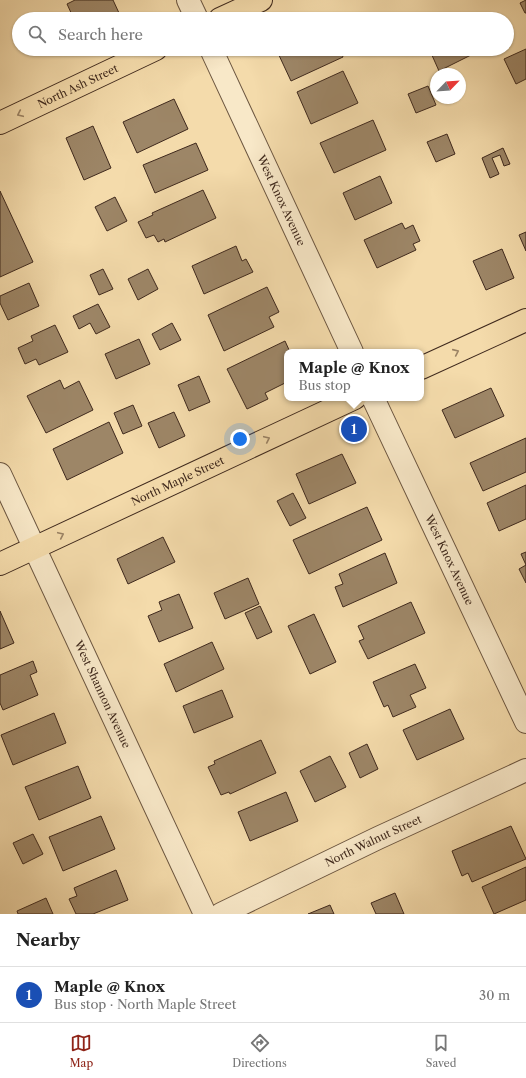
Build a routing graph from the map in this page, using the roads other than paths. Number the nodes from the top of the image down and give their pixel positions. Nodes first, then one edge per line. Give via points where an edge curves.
1 (188, 0) edge
2 (262, 0) edge
3 (194, 12) edge
4 (235, 12) edge
5 (141, 56) edge
6 (214, 56) edge
7 (0, 123) edge
8 (526, 320) edge
9 (351, 349) edge
10 (424, 367) edge
11 (349, 401) edge
12 (374, 401) edge
13 (0, 474) edge
14 (34, 548) junction
15 (0, 564) edge
16 (526, 722) edge
17 (526, 770) edge
18 (205, 914) edge
19 (221, 914) edge

1 - 3 street
2 - 4 main road
5 -> 7 main road, North Ash Street
6 - 9 street, West Knox Avenue
10 -> 8 main road
14 -> 11 main road, North Maple Street
12 - 16 street, West Knox Avenue
13 - 14 street, West Shannon Avenue
14 - 15 main road, North Maple Street
14 - 18 street, West Shannon Avenue
17 - 19 street, North Walnut Street

